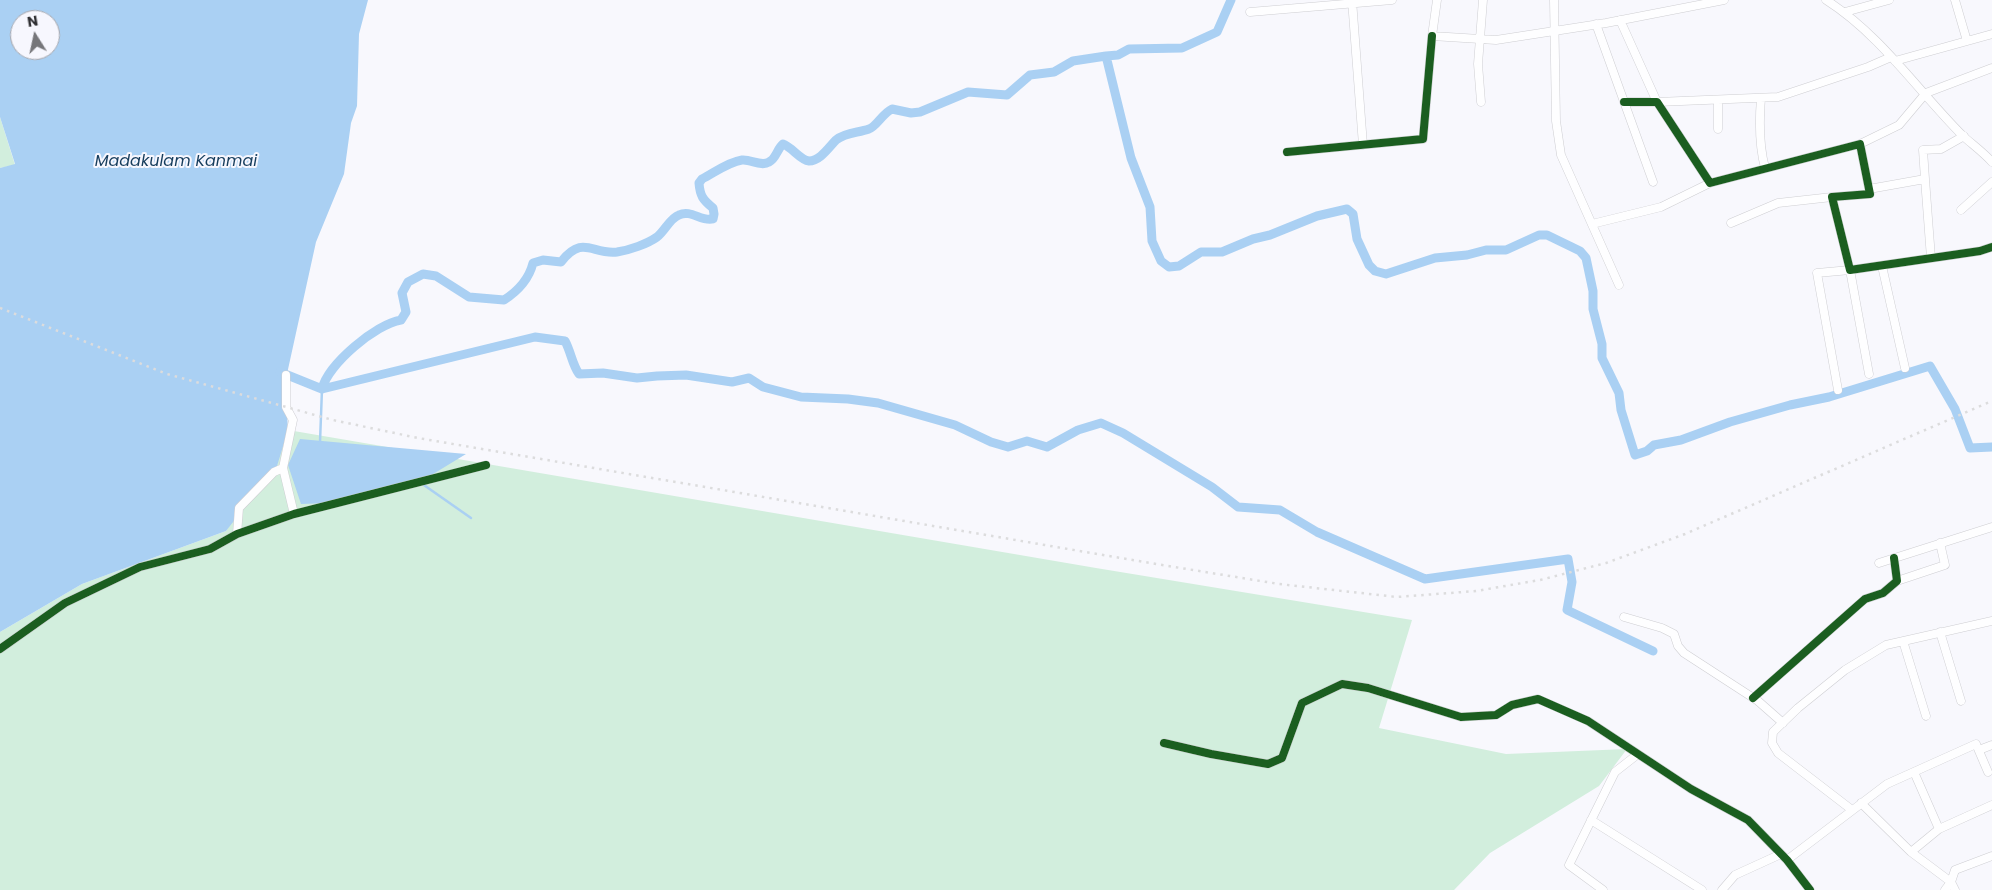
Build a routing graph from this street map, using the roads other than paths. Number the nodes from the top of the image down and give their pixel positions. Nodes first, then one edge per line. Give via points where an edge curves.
1 (1392, 0) edge
2 (1437, 0) edge
3 (1483, 0) edge
4 (1554, 0) edge
5 (1724, 0) edge
6 (1826, 0) edge
7 (1889, 0) edge
8 (1955, 0) edge
9 (1352, 2) edge
10 (1250, 12) dead end
11 (1845, 12) junction
12 (1620, 20) junction
13 (1596, 24) junction
14 (1555, 31) junction
15 (1992, 34) edge
16 (1432, 36) junction
17 (1478, 39) junction
18 (1966, 41) junction
19 (1893, 59) junction
20 (1992, 68) edge
21 (1926, 94) junction
22 (1761, 98) junction
23 (1718, 100) junction
24 (1481, 102) dead end
25 (1624, 102) junction
26 (1657, 102) junction
27 (1718, 130) dead end
28 (1964, 136) junction
29 (1860, 144) junction
30 (1363, 145) junction
31 (1287, 152) dead end
32 (1988, 152) edge
33 (1992, 162) edge
34 (1765, 168) junction
35 (1925, 179) junction
36 (1653, 182) dead end
37 (1992, 182) edge
38 (1710, 183) junction
39 (1869, 189) junction
40 (1832, 197) junction
41 (1961, 210) dead end
42 (1731, 223) dead end
43 (1592, 224) junction
44 (1992, 247) edge
45 (1931, 258) junction
46 (1882, 266) junction
47 (1850, 270) junction
48 (1619, 285) dead end
49 (1905, 368) dead end
50 (1869, 374) dead end
51 (286, 376) dead end
52 (1838, 390) dead end
53 (486, 465) dead end
54 (283, 468) junction
55 (294, 514) junction
56 (1992, 527) edge
57 (237, 534) junction
58 (1940, 543) junction
59 (1894, 558) junction
60 (1879, 562) dead end
61 (1897, 581) junction
62 (1624, 617) dead end
63 (1992, 621) edge
64 (1940, 632) junction
65 (1903, 641) junction
66 (0, 649) edge
67 (1753, 698) junction
68 (1961, 701) dead end
69 (1926, 716) dead end
70 (1782, 723) junction
71 (1164, 742) dead end
72 (1992, 744) edge
73 (1979, 750) junction
74 (1638, 754) junction
75 (1914, 772) junction
76 (1988, 772) dead end
77 (1861, 803) junction
78 (1992, 805) edge
79 (1852, 810) junction
80 (1591, 820) junction
81 (1938, 829) junction
82 (1911, 852) junction
83 (1992, 856) edge
84 (1784, 857) junction
85 (1951, 882) junction
86 (1603, 890) edge
87 (1702, 890) edge
88 (1722, 890) edge
89 (1810, 890) edge
90 (1945, 890) edge
91 (1956, 890) edge

1 - 9 street
2 - 16 street
3 - 17 street
4 - 14 street
5 - 12 street
6 - 11 street
7 - 11 street
8 - 18 street
9 - 10 street
9 - 30 street
11 - 19 street
12 - 13 street
12 - 26 street
13 - 14 street
13 - 25 street
14 - 17 street via 1496,40
14 - 43 street via 1556,121 1561,155
15 - 18 street
16 - 17 street
16 - 30 street via 1423,139
17 - 24 street
18 - 19 street
19 - 21 street
19 - 22 street via 1778,97
20 - 21 street
21 - 28 street
21 - 29 street via 1898,125
22 - 23 street
22 - 34 street via 1760,152
23 - 26 street
23 - 27 street
25 - 26 street
25 - 36 street
26 - 38 street
28 - 32 street
28 - 35 street via 1941,149 1923,150
29 - 34 street
29 - 39 street
30 - 31 street
32 - 33 street
34 - 38 street
35 - 39 street
35 - 45 street
37 - 41 street
38 - 43 street via 1661,207
39 - 40 street via 1870,194
40 - 42 street via 1778,203
40 - 47 street
43 - 48 street
44 - 45 street
45 - 46 street
46 - 47 street
46 - 49 street
47 - 50 street
47 - 52 street via 1817,274
51 - 54 street via 286,407 293,420
53 - 55 street
54 - 55 street
54 - 57 street via 274,472 239,508
55 - 57 street
56 - 58 street
57 - 66 street via 210,549 140,567 102,584 65,603
58 - 59 street
58 - 61 street via 1945,565
59 - 60 street
59 - 61 street
61 - 67 street via 1883,593 1865,599
62 - 67 street via 1669,630 1684,653
63 - 64 street
64 - 65 street
64 - 68 street
65 - 69 street
65 - 70 street via 1886,645 1845,670
67 - 70 street
70 - 79 street via 1772,738 1778,753
71 - 74 street via 1268,764 1282,758 1302,703 1342,684 1368,688 1461,717 1496,715 1512,705 1538,699 1588,721
72 - 73 street
73 - 75 street via 1976,744
73 - 76 street
74 - 80 street via 1615,772
74 - 84 street via 1748,820
75 - 77 street via 1888,784
75 - 81 street
77 - 79 street
77 - 82 street
78 - 81 street
79 - 84 street
80 - 86 street via 1569,865
80 - 87 street
81 - 82 street
82 - 85 street
83 - 85 street via 1955,870
84 - 88 street via 1736,875
84 - 89 street
85 - 90 street
85 - 91 street

